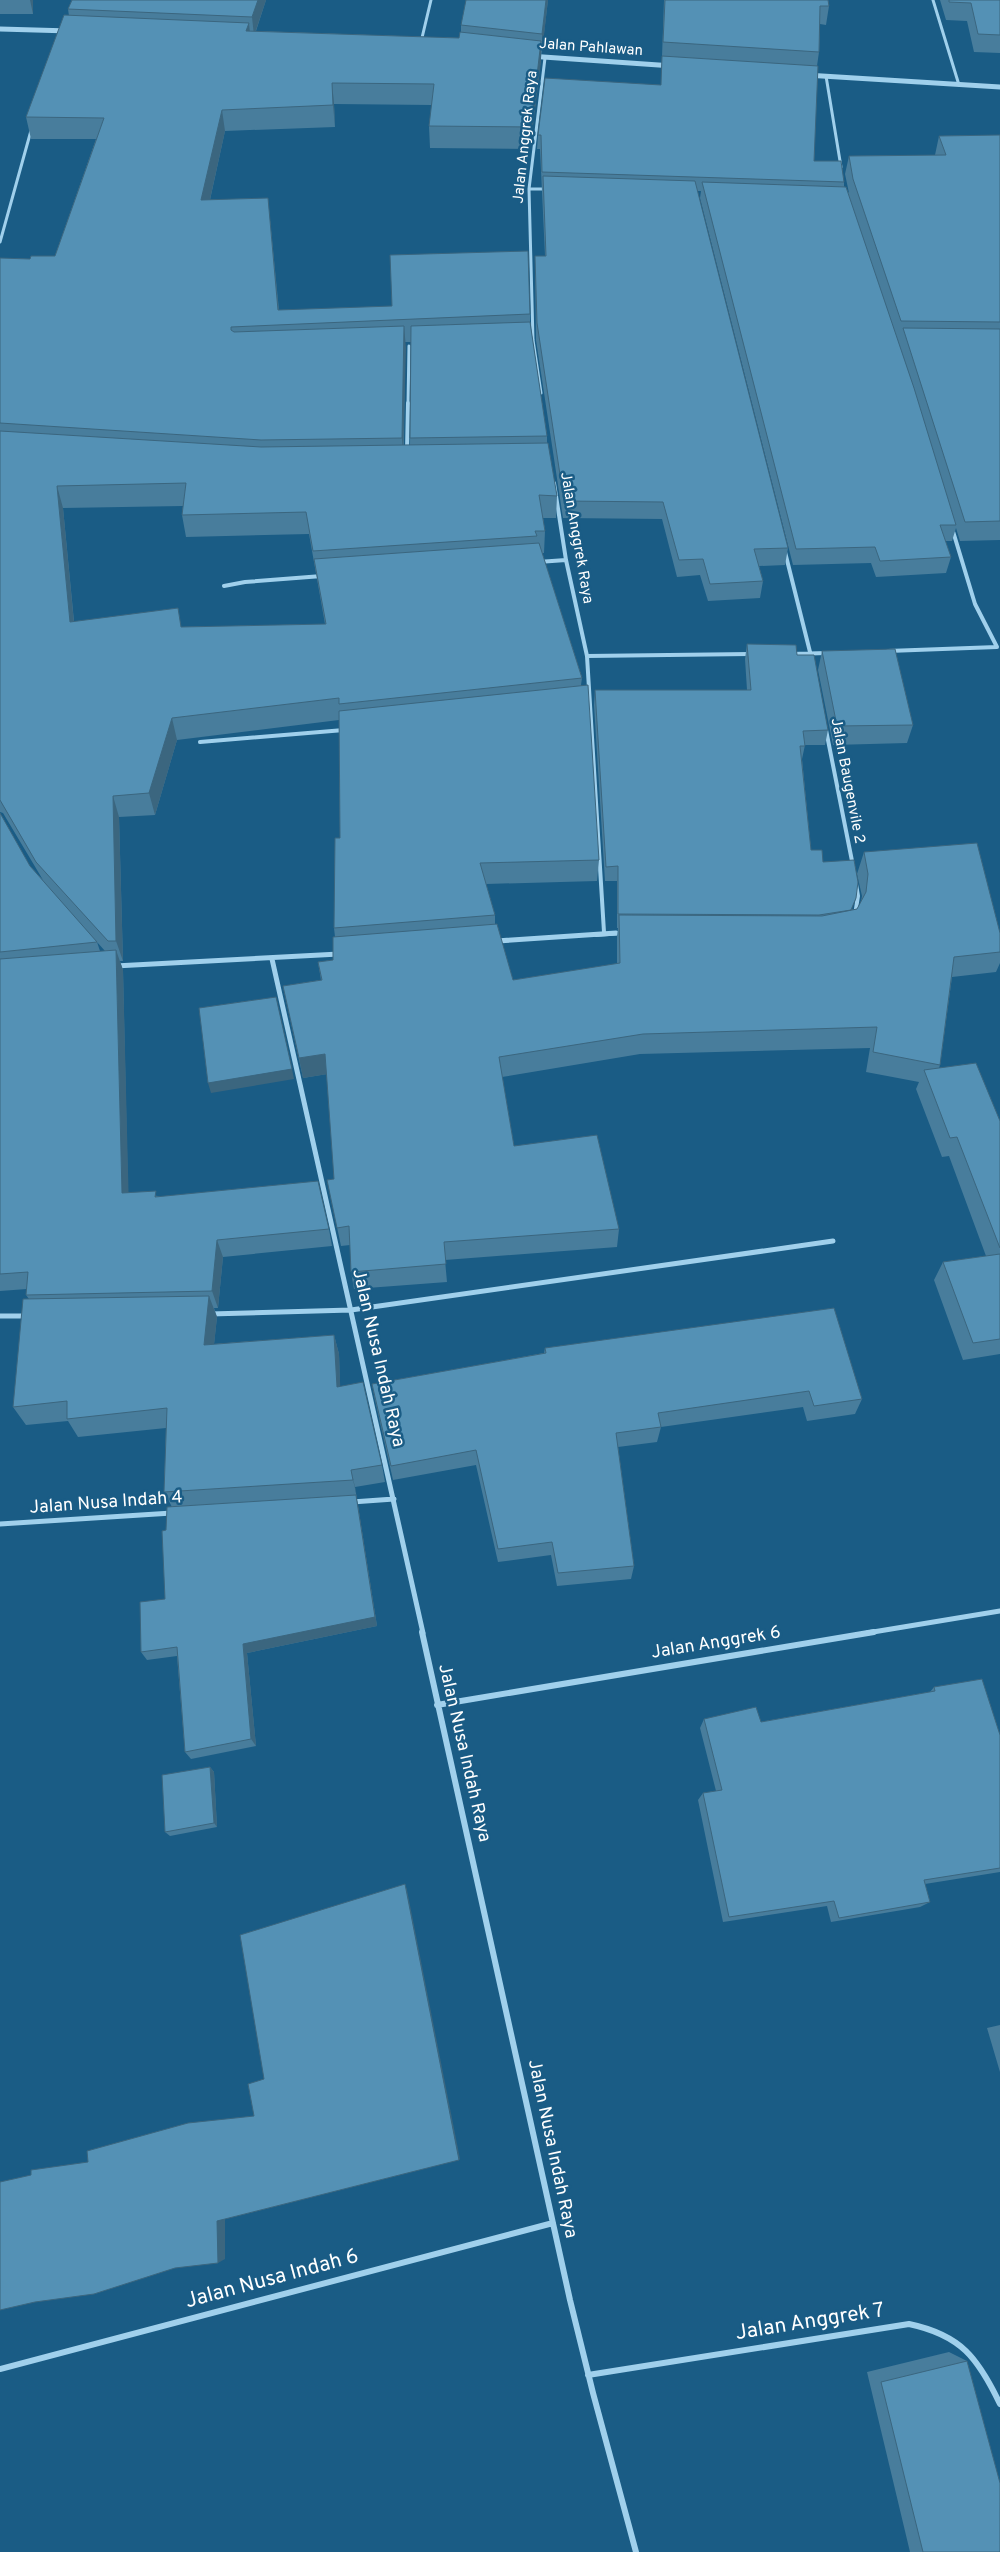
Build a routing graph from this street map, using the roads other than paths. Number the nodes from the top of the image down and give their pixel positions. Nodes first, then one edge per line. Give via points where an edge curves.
1 (431, 0) edge
2 (934, 0) edge
3 (0, 29) edge
4 (60, 30) junction
5 (79, 31) edge
6 (56, 39) edge
7 (410, 44) edge
8 (420, 44) junction
9 (430, 46) edge
10 (526, 56) edge
11 (545, 58) junction
12 (681, 66) edge
13 (797, 74) edge
14 (826, 76) junction
15 (959, 85) junction
16 (1000, 86) edge
17 (33, 120) edge
18 (842, 170) edge
19 (529, 189) junction
20 (558, 190) edge
21 (1, 237) edge
22 (0, 242) edge
23 (524, 340) edge
24 (534, 340) junction
25 (399, 346) edge
26 (409, 346) junction
27 (418, 346) edge
28 (541, 396) edge
29 (407, 454) edge
30 (554, 479) edge
31 (950, 520) edge
32 (785, 548) edge
33 (566, 560) junction
34 (527, 562) edge
35 (332, 576) edge
36 (224, 586) dead end
37 (880, 651) edge
38 (811, 653) junction
39 (830, 653) edge
40 (753, 654) edge
41 (782, 654) edge
42 (587, 656) junction
43 (813, 663) edge
44 (590, 703) junction
45 (580, 704) edge
46 (824, 721) edge
47 (352, 729) edge
48 (200, 742) edge
49 (853, 920) edge
50 (604, 932) junction
51 (633, 932) edge
52 (486, 942) edge
53 (350, 953) edge
54 (107, 959) edge
55 (272, 959) junction
56 (113, 966) junction
57 (104, 967) edge
58 (833, 1241) dead end
59 (352, 1310) junction
60 (199, 1314) edge
61 (0, 1316) edge
62 (38, 1316) edge
63 (394, 1499) junction
64 (345, 1502) edge
65 (177, 1513) edge
66 (0, 1524) edge
67 (1000, 1611) edge
68 (437, 1705) junction
69 (553, 2223) junction
70 (0, 2369) edge
71 (588, 2375) junction
72 (1000, 2404) edge
73 (636, 2552) edge

1 - 8 street
2 - 15 street
3 - 4 street
4 - 5 street
4 - 6 street
7 - 8 street
8 - 9 street
10 - 11 street, Jalan Pahlawan
11 - 12 street, Jalan Pahlawan
11 - 19 street, Jalan Anggrek Raya
13 - 14 street
14 - 15 street
14 - 18 street
15 - 16 street
17 - 21 street
19 - 20 street
19 - 24 street, Jalan Anggrek Raya
21 - 22 street
23 - 24 street
24 - 28 street, Jalan Anggrek Raya
25 - 26 street
26 - 27 street
26 - 29 street
30 - 33 street, Jalan Anggrek Raya
31 - 37 street via 975,604 997,647
32 - 38 street
33 - 34 street
33 - 42 street, Jalan Anggrek Raya
35 - 36 street
38 - 39 street
38 - 41 street
38 - 43 street
40 - 42 street
42 - 44 street, Jalan Anggrek Raya
44 - 45 street
44 - 50 street, Jalan Anggrek Raya
46 - 49 street, Jalan Baugenvile 2 via 858,896
47 - 48 street
50 - 51 street
50 - 52 street
53 - 55 street
54 - 56 street
55 - 56 street
55 - 59 street, Jalan Nusa Indah Raya
56 - 57 street
58 - 59 street
59 - 60 street
59 - 63 street, Jalan Nusa Indah Raya
61 - 62 street
63 - 64 street
63 - 68 street, Jalan Nusa Indah Raya
65 - 66 street, Jalan Nusa Indah 4
67 - 68 street, Jalan Anggrek 6
68 - 69 street, Jalan Nusa Indah Raya
69 - 70 street, Jalan Nusa Indah 6
69 - 71 street, Jalan Nusa Indah Raya
71 - 72 street, Jalan Anggrek 7 via 908,2324 933,2327 962,2343 988,2378
71 - 73 street, Jalan Nusa Indah Raya

